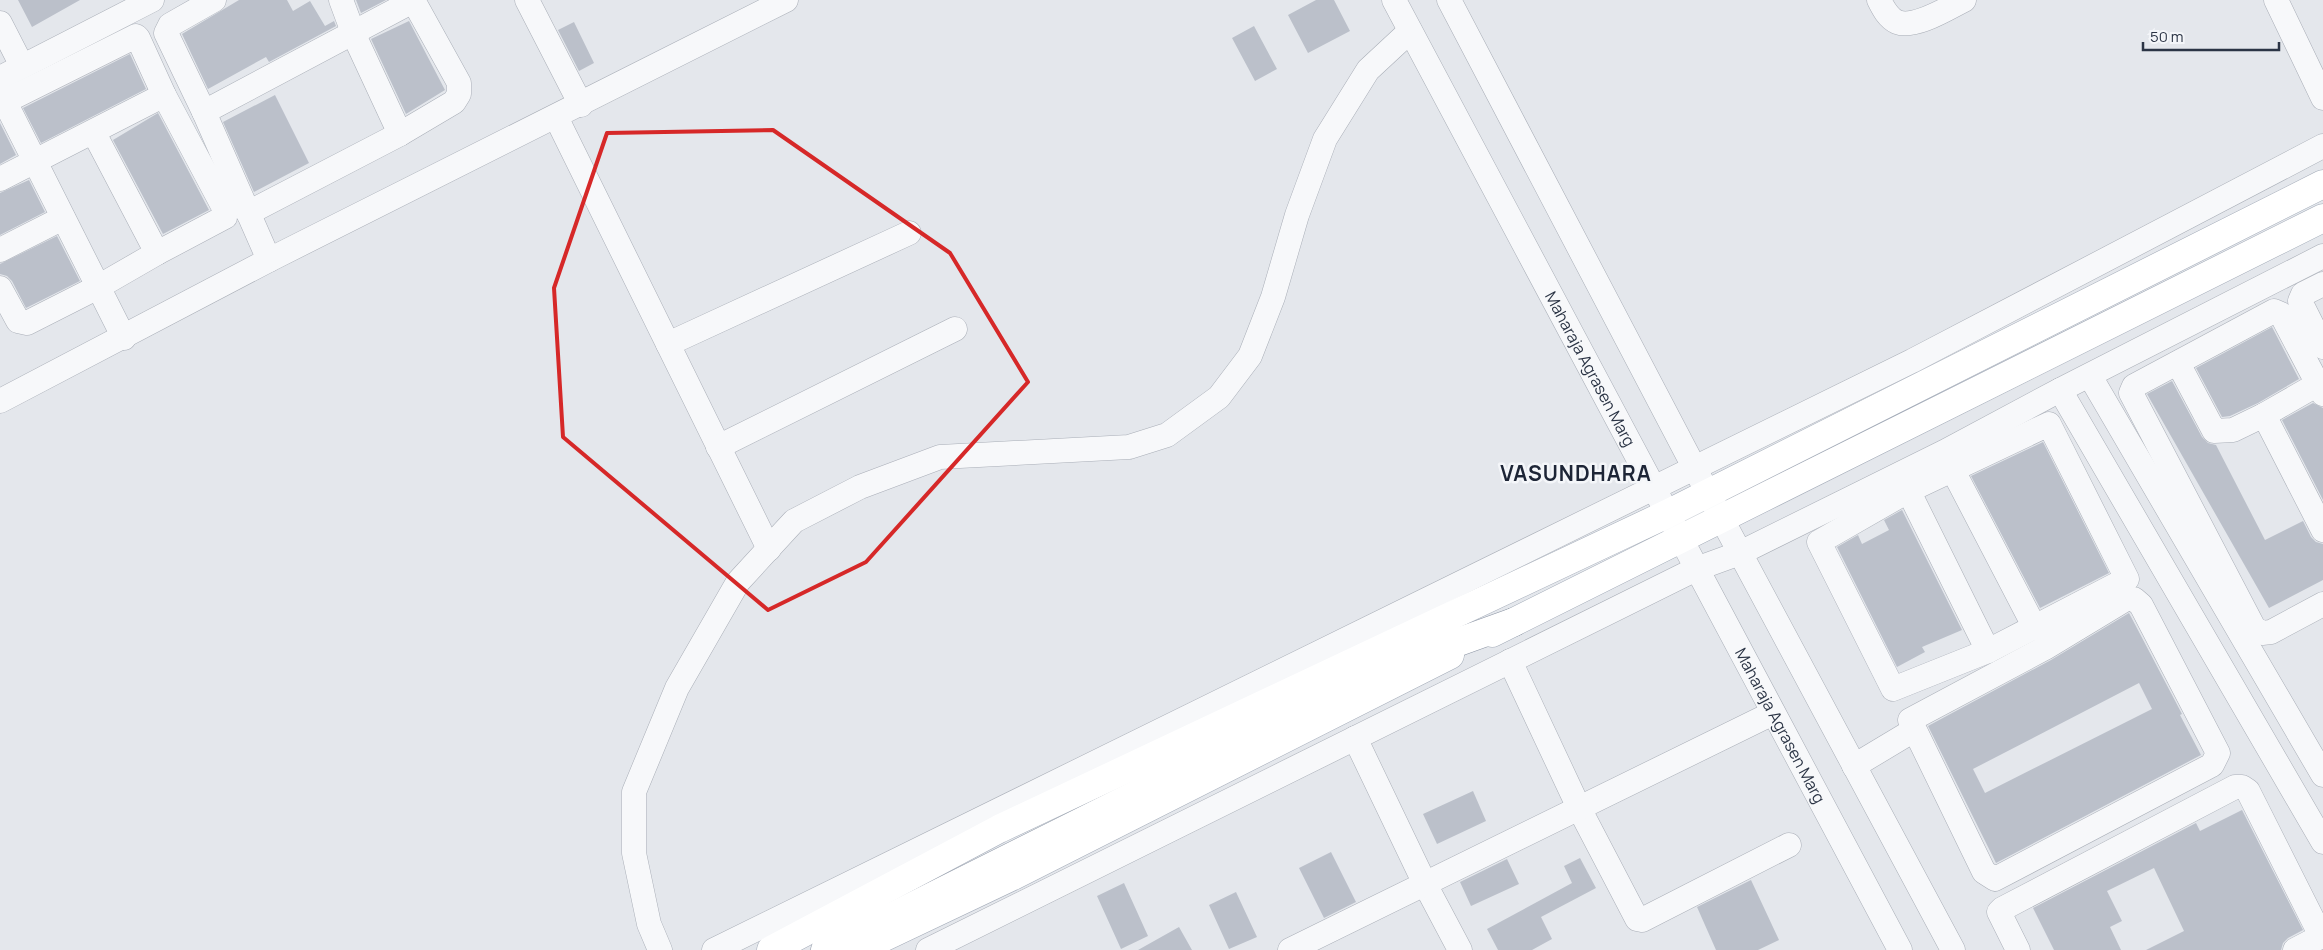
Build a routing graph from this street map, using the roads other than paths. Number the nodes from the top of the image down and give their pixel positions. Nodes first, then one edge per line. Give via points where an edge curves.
1 (152, 0) edge
2 (214, 0) edge
3 (341, 0) edge
4 (528, 0) edge
5 (786, 0) edge
6 (1394, 0) edge
7 (1449, 0) edge
8 (1879, 0) edge
9 (1964, 0) edge
10 (2276, 0) edge
11 (413, 1) edge
12 (0, 23) edge
13 (1410, 32) junction
14 (354, 35) junction
15 (22, 66) junction
16 (0, 78) edge
17 (164, 95) junction
18 (2323, 98) edge
19 (2, 99) edge
20 (581, 104) junction
21 (204, 112) junction
22 (556, 117) junction
23 (94, 133) junction
24 (400, 134) junction
25 (2323, 146) edge
26 (36, 162) junction
27 (0, 179) edge
28 (2323, 184) edge
29 (248, 213) junction
30 (63, 218) junction
31 (2323, 218) edge
32 (909, 233) dead end
33 (0, 250) edge
34 (157, 253) junction
35 (2323, 256) edge
36 (269, 260) junction
37 (2323, 284) edge
38 (98, 287) junction
39 (0, 288) edge
40 (2255, 291) junction
41 (0, 314) edge
42 (2268, 315) junction
43 (0, 323) edge
44 (956, 329) dead end
45 (124, 338) junction
46 (668, 344) junction
47 (2323, 347) edge
48 (2178, 363) junction
49 (2090, 376) junction
50 (2321, 389) edge
51 (2060, 390) junction
52 (0, 401) edge
53 (2264, 415) junction
54 (718, 447) junction
55 (1948, 461) junction
56 (1694, 467) junction
57 (1904, 482) junction
58 (1653, 488) junction
59 (1709, 493) junction
60 (1667, 514) junction
61 (1722, 517) junction
62 (2323, 530) edge
63 (1680, 538) junction
64 (769, 549) junction
65 (1740, 553) junction
66 (1696, 569) junction
67 (2323, 604) edge
68 (1514, 622) junction
69 (2035, 628) junction
70 (1988, 651) junction
71 (1510, 661) junction
72 (1773, 713) junction
73 (1914, 730) junction
74 (1355, 738) junction
75 (1854, 766) junction
76 (2323, 775) edge
77 (1579, 808) junction
78 (2323, 842) edge
79 (1789, 845) dead end
80 (1425, 884) junction
81 (1944, 947) edge
82 (660, 950) edge
83 (714, 950) edge
84 (771, 950) edge
85 (825, 950) edge
86 (857, 950) edge
87 (928, 950) edge
88 (1290, 950) edge
89 (1460, 950) edge
90 (1900, 950) edge
91 (2018, 950) edge
92 (2295, 950) edge

1 - 15 street
2 - 21 street via 170,25 166,34
3 - 14 street
4 - 20 street
5 - 20 street
6 - 13 street, Maharaja Agrasen Marg
7 - 56 street
8 - 9 street via 1897,22 1911,23
10 - 18 street
11 - 14 street
11 - 24 street via 459,84 460,94 454,102
12 - 15 street
13 - 58 street, Maharaja Agrasen Marg
13 - 64 street via 1368,70 1325,139 1250,356 1219,397 1167,435 1130,447 940,457 860,487 794,521
14 - 21 street
14 - 24 street
15 - 16 street
17 - 19 street via 136,36
17 - 23 street
17 - 34 street via 224,208 225,217
19 - 26 street
20 - 22 street
21 - 29 street
22 - 36 street
22 - 46 street
23 - 26 street
23 - 34 street
24 - 29 street
25 - 56 street via 1912,361
26 - 27 street
26 - 30 street
28 - 59 main road
29 - 36 street
30 - 33 street
30 - 38 street
31 - 61 main road
32 - 46 street
34 - 38 street
35 - 40 street
36 - 45 street
37 - 47 street via 2303,294 2300,301
38 - 39 street via 23,323 18,321
38 - 45 street
40 - 42 street
40 - 49 street
41 - 43 street
42 - 48 street
42 - 50 street via 2274,311 2281,314
44 - 54 street
45 - 52 street
46 - 54 street
48 - 53 street via 2214,431 2232,430
48 - 67 street via 2134,386 2132,397 2254,628 2262,633 2271,632
49 - 51 street
49 - 76 street
50 - 53 street
51 - 55 street
51 - 78 street
53 - 62 street
54 - 64 street
55 - 57 street
55 - 69 street
55 - 69 street via 2049,424 2127,579
56 - 58 street
56 - 59 street
57 - 65 street
57 - 70 street
57 - 70 street via 1818,542 1893,689
58 - 60 street, Maharaja Agrasen Marg
58 - 83 street
59 - 60 main road
59 - 61 street
60 - 63 street, Maharaja Agrasen Marg
60 - 84 main road via 999,829
61 - 63 main road
61 - 65 street
63 - 66 street, Maharaja Agrasen Marg
63 - 68 main road
64 - 82 street via 738,582 677,688 634,792 634,853 649,924
65 - 66 street
65 - 75 street
66 - 71 street
66 - 72 street, Maharaja Agrasen Marg
68 - 85 main road via 1397,664
68 - 86 main road via 1013,876
69 - 70 street
71 - 74 street
71 - 77 street
72 - 77 street
72 - 90 street, Maharaja Agrasen Marg
73 - 73 street via 1984,872 1995,878 2212,765 2218,753 2141,605 2134,599 2126,599 2045,648 1911,717
73 - 75 street
74 - 80 street
74 - 87 street
75 - 81 street
77 - 79 street via 1640,921
77 - 80 street
80 - 88 street
80 - 89 street
91 - 92 street via 2001,919 1999,912 2002,908 2242,786 2248,791 2320,934

